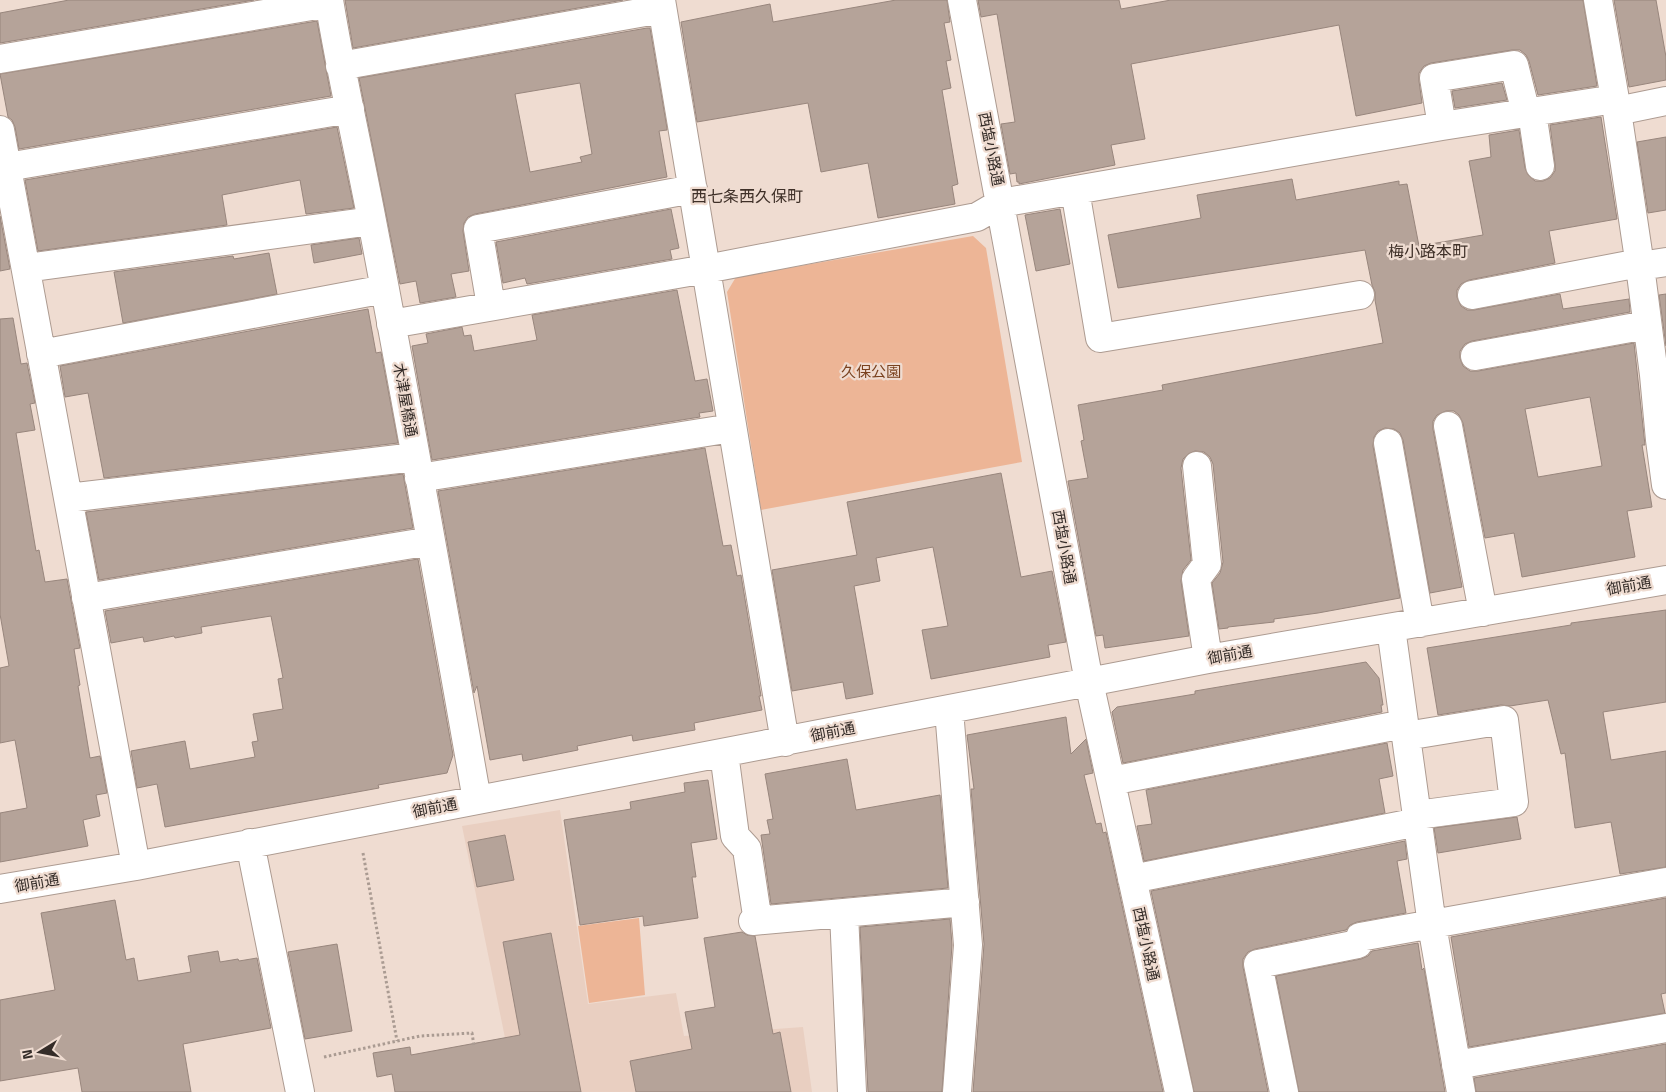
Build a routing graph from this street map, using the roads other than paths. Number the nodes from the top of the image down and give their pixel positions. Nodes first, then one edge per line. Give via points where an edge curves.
1 (962, 0) edge
2 (1598, 0) edge
3 (329, 1) edge
4 (662, 5) edge
5 (0, 59) edge
6 (340, 66) junction
7 (1666, 101) edge
8 (1616, 105) junction
9 (350, 109) junction
10 (1529, 112) junction
11 (1442, 126) junction
12 (0, 130) edge
13 (1540, 166) dead end
14 (7, 167) junction
15 (692, 189) junction
16 (1075, 190) junction
17 (1001, 203) junction
18 (372, 221) junction
19 (1653, 264) edge
20 (26, 268) junction
21 (706, 269) junction
22 (385, 289) junction
23 (1360, 295) dead end
24 (1472, 295) dead end
25 (491, 306) junction
26 (391, 324) junction
27 (1647, 325) junction
28 (41, 354) junction
29 (1475, 356) dead end
30 (1448, 426) dead end
31 (732, 428) junction
32 (1388, 442) dead end
33 (1197, 466) dead end
34 (417, 467) junction
35 (1666, 485) edge
36 (68, 498) junction
37 (431, 541) junction
38 (1666, 580) edge
39 (86, 598) junction
40 (1483, 612) junction
41 (1420, 623) junction
42 (1391, 628) junction
43 (1208, 659) junction
44 (1089, 682) junction
45 (950, 710) junction
46 (1405, 730) junction
47 (785, 742) junction
48 (724, 753) junction
49 (1110, 780) junction
50 (477, 800) junction
51 (1417, 819) junction
52 (250, 843) junction
53 (136, 866) junction
54 (1132, 879) junction
55 (1666, 882) edge
56 (0, 889) edge
57 (965, 902) junction
58 (844, 913) junction
59 (1432, 925) junction
60 (1666, 1028) edge
61 (1456, 1065) junction
62 (300, 1092) edge
63 (852, 1092) edge
64 (958, 1092) edge
65 (1179, 1092) edge
66 (1284, 1092) edge
67 (1461, 1092) edge

1 - 17 street, 西塩小路通
2 - 8 street
3 - 5 street
3 - 6 street, 木津屋橋通
4 - 6 street
4 - 15 street
6 - 9 street, 木津屋橋通
7 - 8 street
8 - 10 street
8 - 19 street
9 - 14 street
9 - 18 street, 木津屋橋通
10 - 11 street
10 - 11 street via 1514,64 1434,78
10 - 13 street
11 - 16 street
12 - 14 street
14 - 20 street
15 - 21 street
15 - 25 street via 478,229
16 - 17 street
16 - 23 street via 1100,338
17 - 21 street via 976,217
17 - 44 street, 西塩小路通
18 - 20 street
18 - 22 street, 木津屋橋通
19 - 24 street via 1629,265
19 - 27 street
20 - 28 street
21 - 25 street
21 - 31 street
22 - 26 street, 木津屋橋通
22 - 28 street
25 - 26 street
26 - 34 street, 木津屋橋通
27 - 29 street
27 - 35 street
28 - 36 street
30 - 40 street
31 - 34 street
31 - 47 street
32 - 41 street
33 - 43 street via 1207,564 1196,579
34 - 36 street
34 - 37 street, 木津屋橋通
36 - 39 street
37 - 39 street
37 - 50 street, 木津屋橋通
38 - 40 street, 御前通
39 - 53 street
40 - 41 street, 御前通
41 - 42 street, 御前通
42 - 43 street, 御前通
42 - 46 street
43 - 44 street, 御前通
44 - 45 street, 御前通
44 - 49 street, 西塩小路通
45 - 47 street, 御前通
45 - 57 street
46 - 49 street
46 - 51 street
46 - 51 street via 1504,720 1514,802
47 - 48 street, 御前通
48 - 50 street, 御前通
48 - 58 street via 736,836 747,850 754,915
49 - 54 street, 西塩小路通
50 - 52 street, 御前通
51 - 54 street
51 - 59 street
52 - 53 street, 御前通
52 - 62 street
53 - 56 street, 御前通
54 - 65 street, 西塩小路通
55 - 59 street
57 - 58 street
57 - 64 street via 968,946
58 - 63 street
59 - 61 street
59 - 66 street via 1360,937 1358,944 1258,964
60 - 61 street
61 - 67 street

